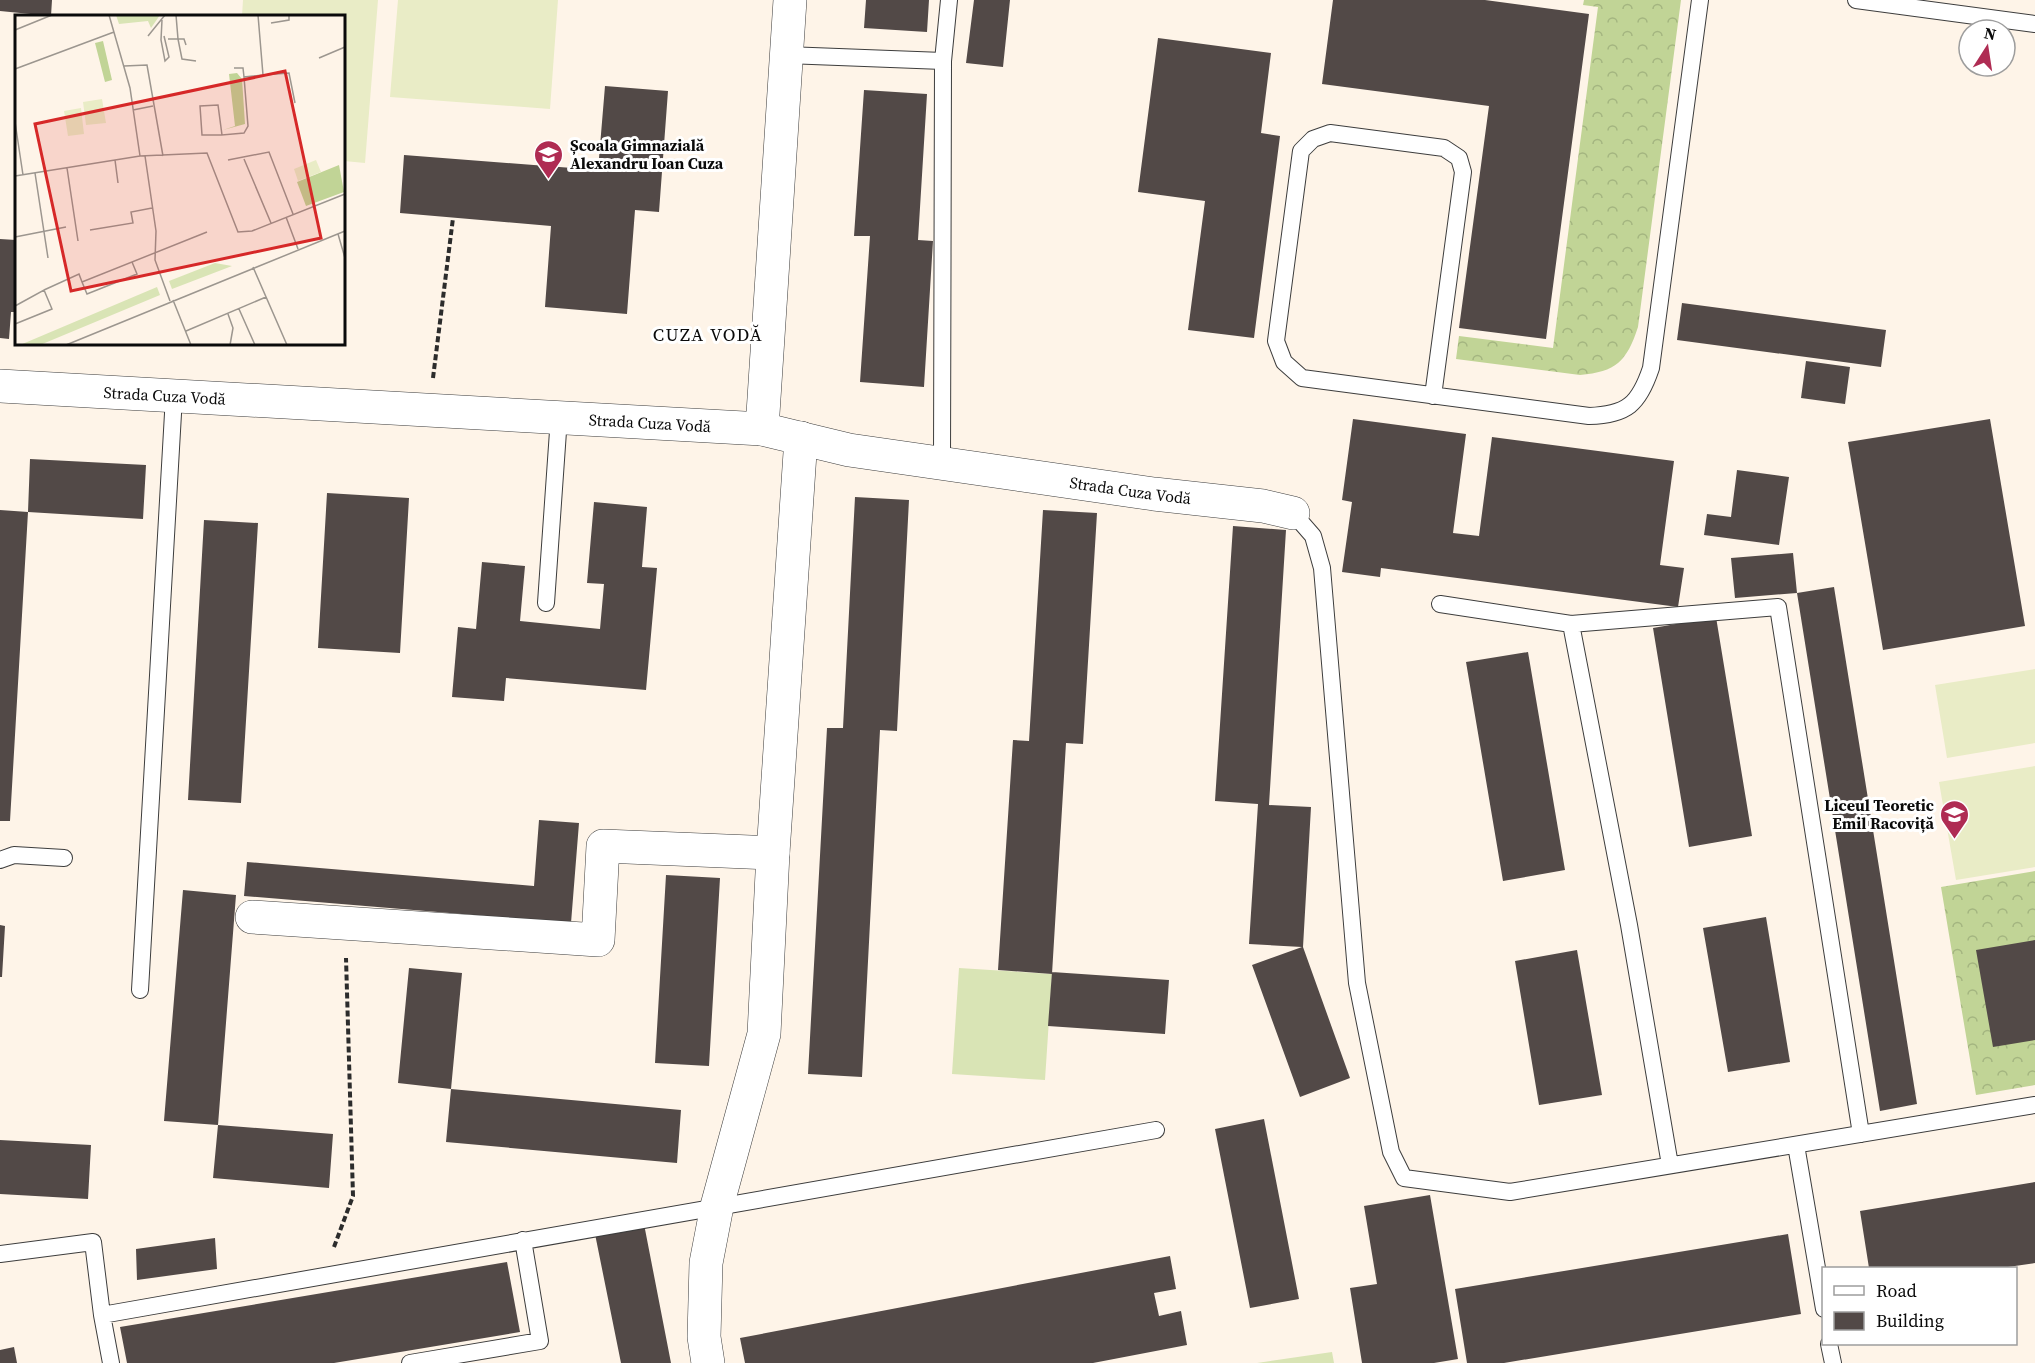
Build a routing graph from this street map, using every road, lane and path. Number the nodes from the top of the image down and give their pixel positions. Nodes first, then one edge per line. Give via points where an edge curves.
1 (790, 0) edge
2 (949, 0) edge
3 (1700, 0) edge
4 (1851, 0) edge
5 (1856, 0) edge
6 (2035, 24) edge
7 (786, 55) junction
8 (943, 61) junction
9 (453, 218) dead end
10 (0, 386) edge
11 (432, 387) dead end
12 (174, 396) junction
13 (1433, 396) junction
14 (559, 417) junction
15 (762, 429) junction
16 (801, 438) junction
17 (942, 463) junction
18 (1293, 513) joint
19 (546, 603) dead end
20 (1440, 604) dead end
21 (1571, 624) junction
22 (772, 853) junction
23 (64, 858) dead end
24 (0, 860) edge
25 (252, 917) dead end
26 (345, 924) junction
27 (140, 990) dead end
28 (2035, 1105) edge
29 (1156, 1130) dead end
30 (1861, 1134) junction
31 (1796, 1145) junction
32 (1670, 1165) junction
33 (717, 1206) junction
34 (523, 1240) junction
35 (0, 1254) edge
36 (324, 1276) junction
37 (1822, 1297) edge
38 (102, 1315) junction
39 (1829, 1345) edge
40 (111, 1363) edge
41 (410, 1363) edge
42 (708, 1363) edge
43 (1833, 1363) edge

1 - 7 street
2 - 8 lane
3 - 13 lane via 1651,368 1644,389 1631,406 1610,415 1588,416
4 - 5 lane
5 - 6 lane
7 - 8 lane
7 - 15 street
8 - 17 lane
9 - 11 path
10 - 12 street, Strada Cuza Vodă
12 - 14 street, Strada Cuza Vodă
12 - 27 lane
13 - 13 lane via 1463,172 1459,158 1444,148 1330,133 1313,139 1301,151 1276,341 1284,362 1302,378
14 - 15 street, Strada Cuza Vodă
14 - 19 lane
15 - 16 street, Strada Cuza Vodă
16 - 17 street, Strada Cuza Vodă via 849,450
16 - 22 street
17 - 18 street, Strada Cuza Vodă
18 - 32 lane via 1313,536 1322,568 1357,983 1391,1152 1404,1178 1510,1192
20 - 21 lane
21 - 30 lane via 1778,607
21 - 32 lane
22 - 26 street via 603,846 598,940
22 - 33 street via 764,1034
23 - 24 lane via 14,855
25 - 26 street
26 - 36 path via 353,1196
28 - 30 lane
29 - 33 lane
30 - 31 lane
31 - 32 lane
31 - 37 lane
33 - 34 lane
33 - 42 street via 706,1263 704,1337
34 - 36 lane
34 - 41 lane via 540,1341
35 - 38 lane via 93,1242
36 - 38 lane
38 - 40 lane
39 - 43 lane

